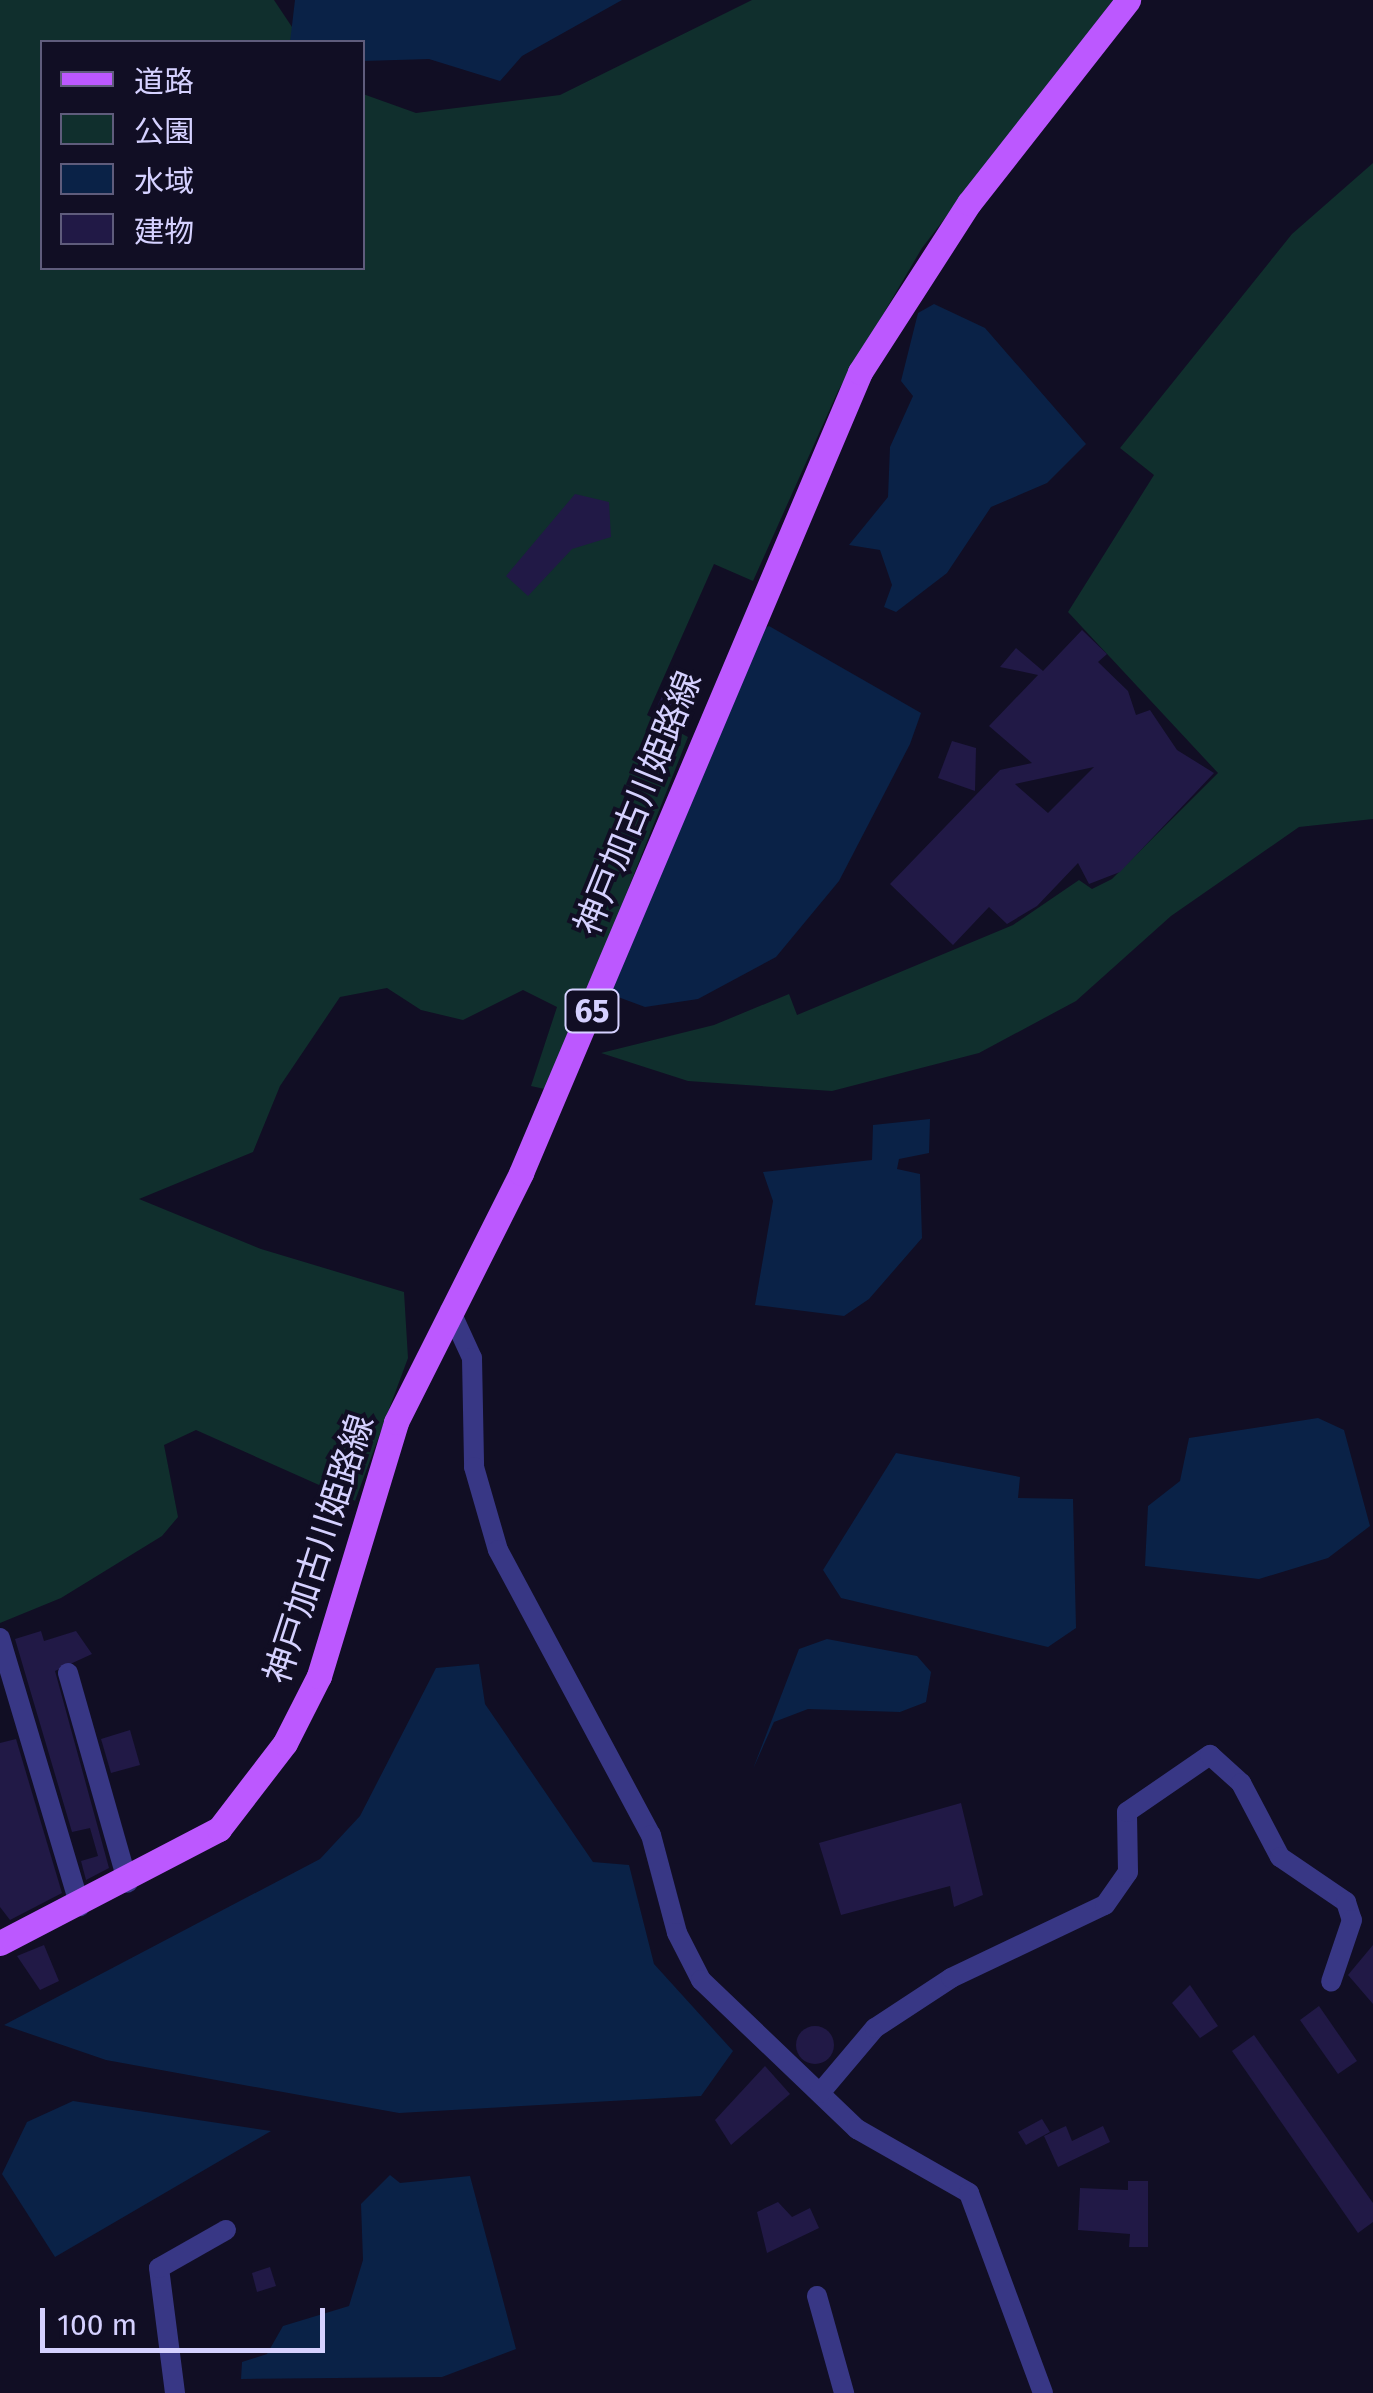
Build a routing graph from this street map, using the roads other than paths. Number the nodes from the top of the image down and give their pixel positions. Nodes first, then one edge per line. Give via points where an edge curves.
1 (1128, 0) edge
2 (450, 1310) junction
3 (0, 1638) edge
4 (68, 1673) dead end
5 (128, 1883) junction
6 (80, 1906) junction
7 (0, 1944) edge
8 (1331, 1982) dead end
9 (820, 2093) junction
10 (226, 2230) dead end
11 (818, 2296) dead end
12 (175, 2393) edge
13 (844, 2393) edge
14 (1043, 2393) edge

1 - 2 main road, 神戸加古川姫路線 / 65 via 969,203 860,372 529,1156
2 - 5 main road, 神戸加古川姫路線 / 65 via 396,1422 320,1676 285,1743 220,1829
2 - 9 street via 472,1358 474,1466 498,1550 651,1835 677,1933 701,1980
3 - 6 street
4 - 5 street
5 - 6 main road, 神戸加古川姫路線 / 65
6 - 7 main road, 神戸加古川姫路線 / 65
8 - 9 street via 1352,1920 1346,1902 1280,1857 1240,1784 1210,1755 1127,1812 1128,1872 1105,1905 936,1988 875,2028
9 - 14 street via 857,2130 969,2193
10 - 12 street via 159,2268
11 - 13 street

